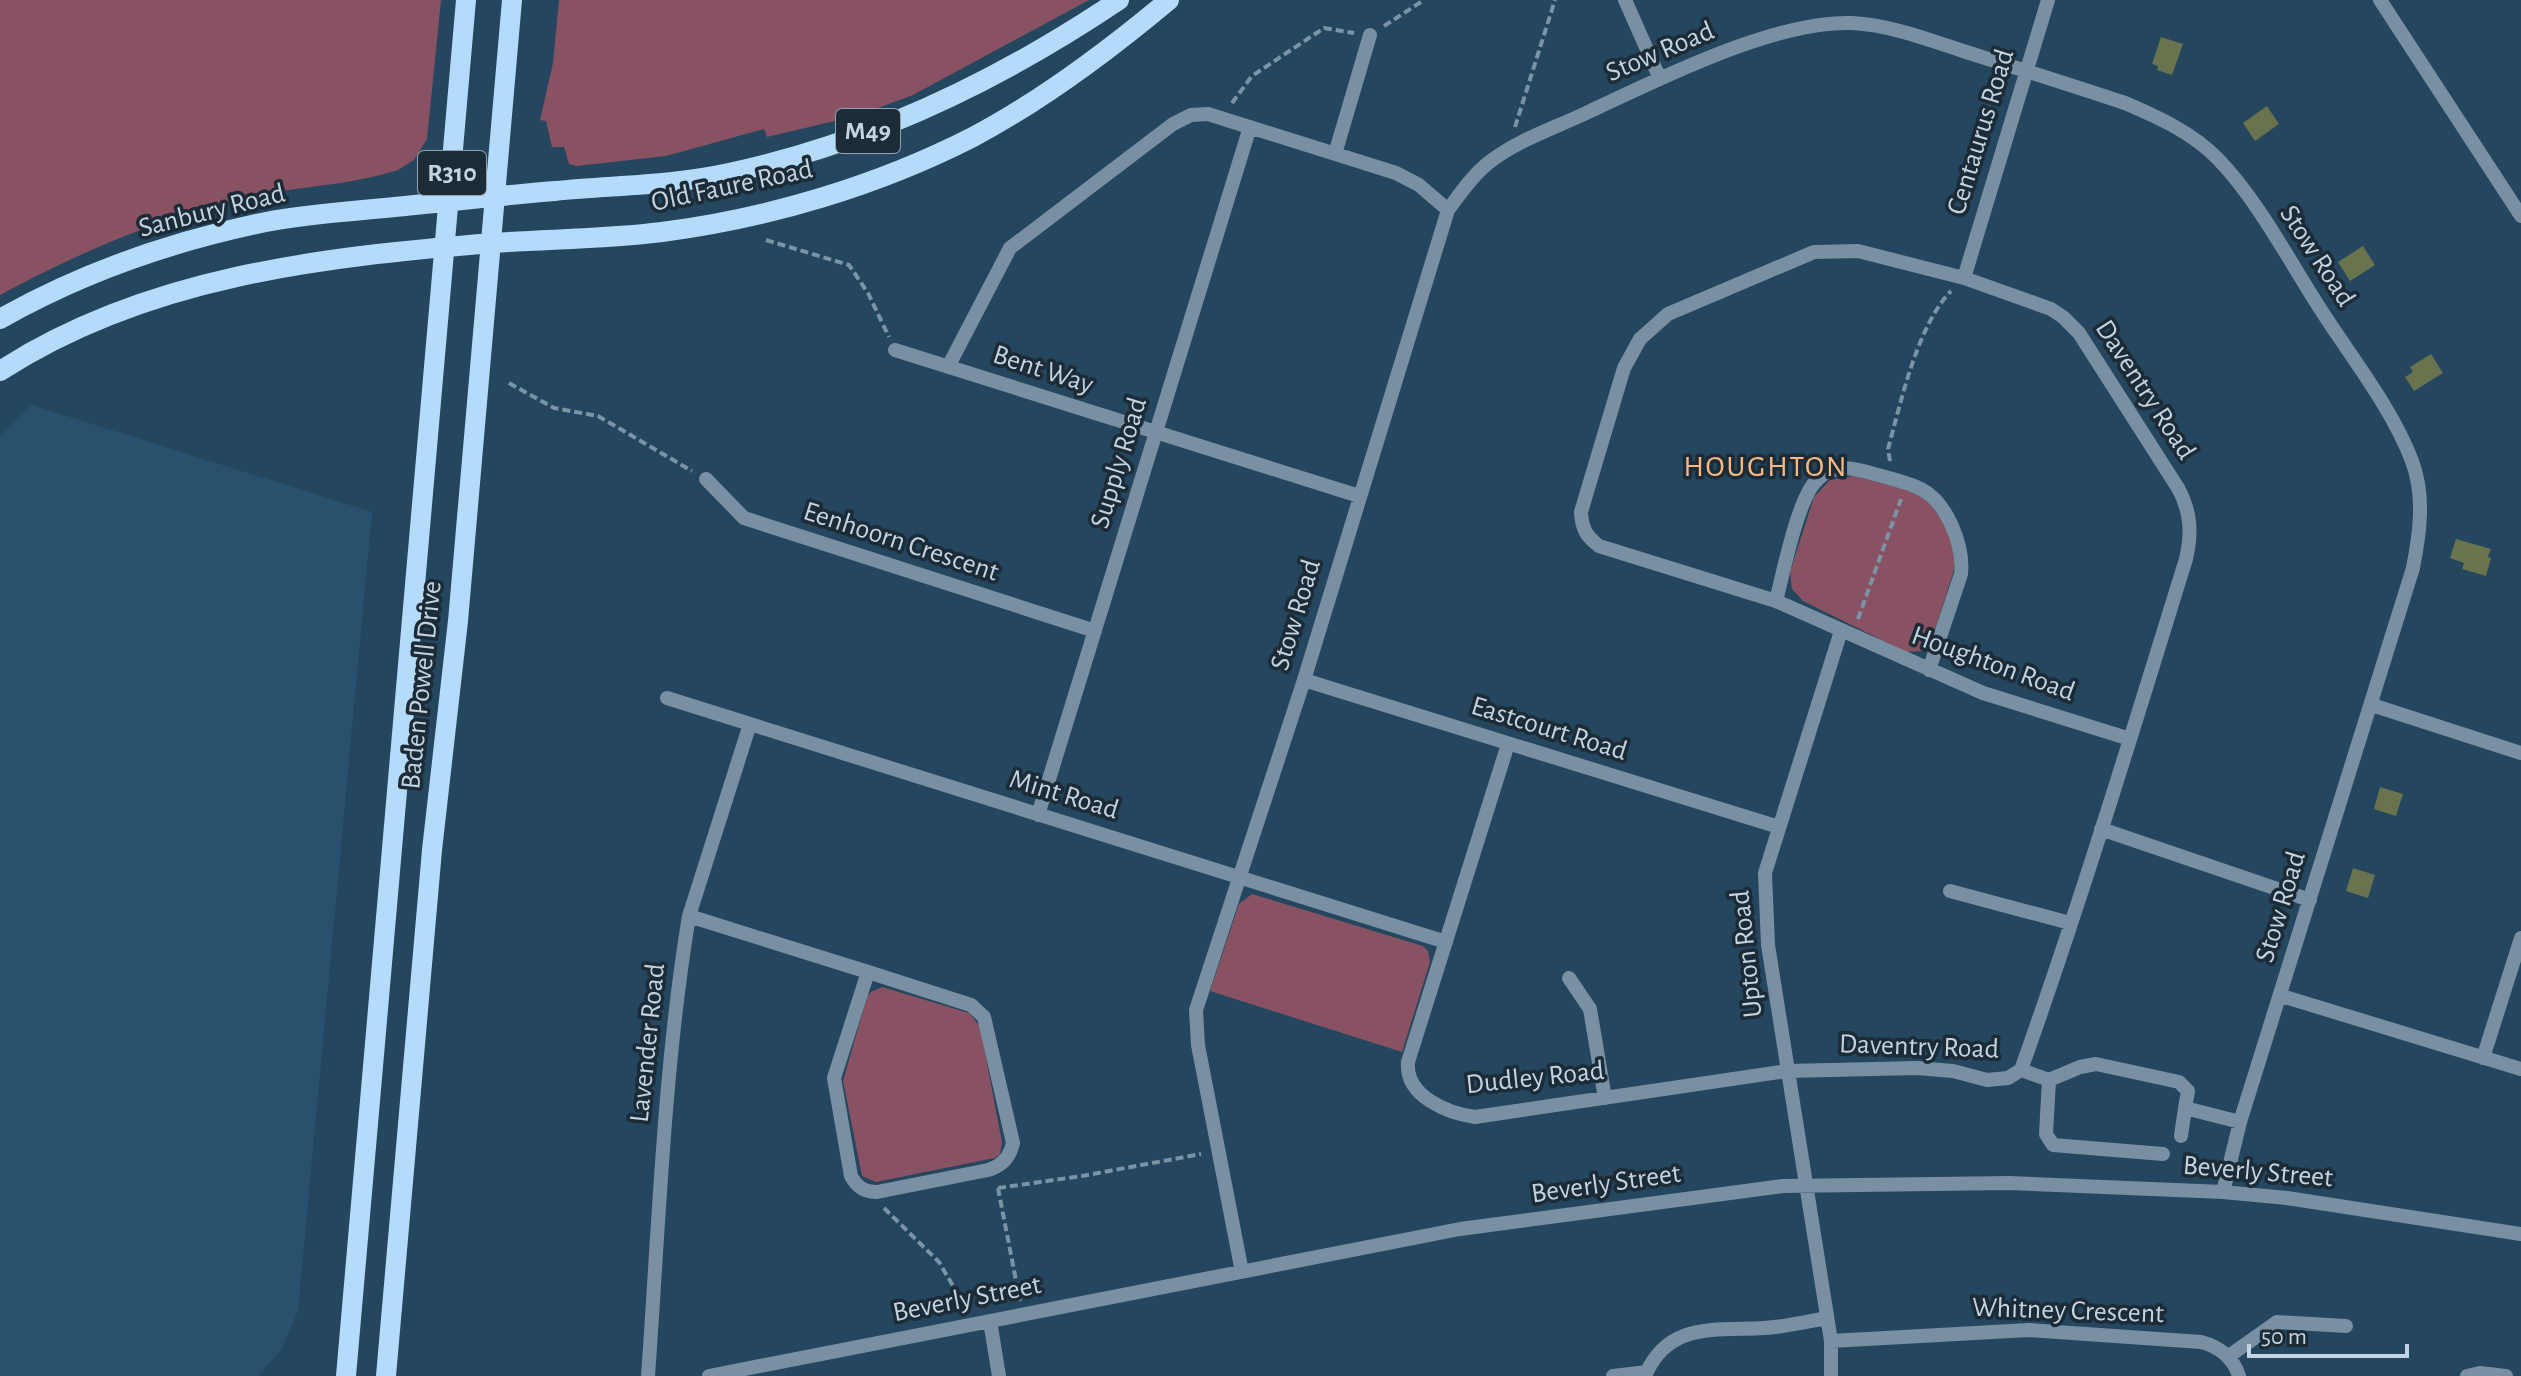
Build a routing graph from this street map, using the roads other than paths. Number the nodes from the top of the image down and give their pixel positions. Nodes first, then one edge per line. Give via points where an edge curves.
1 (466, 0) edge
2 (512, 0) edge
3 (1119, 0) edge
4 (1169, 0) edge
5 (1625, 0) edge
6 (2048, 0) edge
7 (2380, 0) edge
8 (1370, 35) road end
9 (2026, 71) junction
10 (1660, 79) junction
11 (1250, 127) junction
12 (1335, 154) junction
13 (494, 198) junction
14 (449, 200) junction
15 (1448, 210) junction
16 (2521, 216) edge
17 (491, 243) junction
18 (445, 249) junction
19 (1964, 278) junction
20 (0, 319) edge
21 (895, 350) road end
22 (948, 367) junction
23 (0, 371) edge
24 (1155, 433) junction
25 (706, 479) road end
26 (1359, 496) junction
27 (1776, 601) junction
28 (1095, 631) junction
29 (1841, 631) junction
30 (1929, 670) junction
31 (1304, 680) junction
32 (667, 698) dead end
33 (2372, 705) junction
34 (750, 724) junction
35 (2130, 739) junction
36 (1508, 744) junction
37 (2521, 753) edge
38 (1038, 815) junction
39 (1779, 827) junction
40 (2101, 829) junction
41 (1238, 877) junction
42 (1950, 891) dead end
43 (2310, 900) junction
44 (689, 916) junction
45 (2070, 923) junction
46 (2521, 938) edge
47 (1446, 942) junction
48 (868, 972) junction
49 (1569, 978) dead end
50 (2282, 996) junction
51 (2483, 1058) junction
52 (2521, 1069) edge
53 (2021, 1070) junction
54 (1787, 1071) junction
55 (2049, 1080) junction
56 (1605, 1098) junction
57 (2185, 1108) junction
58 (2240, 1122) junction
59 (2181, 1136) dead end
60 (2163, 1154) dead end
61 (1805, 1187) junction
62 (2223, 1192) junction
63 (2521, 1234) edge
64 (1242, 1272) junction
65 (1827, 1318) junction
66 (990, 1321) junction
67 (2346, 1326) dead end
68 (1831, 1341) junction
69 (2229, 1356) junction
70 (1646, 1374) edge
71 (346, 1376) edge
72 (386, 1376) edge
73 (648, 1376) edge
74 (709, 1376) edge
75 (999, 1376) edge
76 (1613, 1376) edge
77 (1831, 1376) edge
78 (2239, 1376) edge
79 (2467, 1376) edge
80 (2506, 1376) edge

1 - 14 main road, Baden Powell Drive / R310
2 - 13 main road, Baden Powell Drive / R310
3 - 13 main road, Old Faure Road / M49 via 1032,56 951,98 799,154 659,185
4 - 17 main road, Old Faure Road / M49 via 1055,87 974,136 821,198 661,232
5 - 10 street
6 - 9 street, Centaurus Road
7 - 16 street
8 - 12 street
9 - 10 street, Stow Road via 1910,34 1852,23 1772,36
9 - 19 street, Centaurus Road
9 - 33 street, Stow Road via 2158,116 2218,159 2249,198 2391,419 2412,461 2421,527
10 - 15 street, Stow Road via 1510,148 1470,179
11 - 12 street
11 - 22 street via 1200,113 1182,118 1020,238 1004,256
11 - 24 street, Supply Road
12 - 15 street via 1396,173
13 - 14 main road, Old Faure Road
13 - 17 main road, Baden Powell Drive / R310
14 - 18 main road, Baden Powell Drive / R310
14 - 20 main road, Sanbury Road via 268,222 176,244 102,270
15 - 26 street, Stow Road
17 - 18 main road, Old Faure Road
17 - 72 main road, Baden Powell Drive / R310
18 - 23 main road via 331,258 194,285 111,315
18 - 71 main road, Baden Powell Drive / R310
19 - 27 street, Daventry Road via 1888,256 1814,252 1668,314 1631,352 1581,512 1588,537 1599,546
19 - 35 street, Daventry Road via 2039,304 2071,324 2184,499 2189,546
21 - 22 street, Bent Way
22 - 24 street, Bent Way
24 - 26 street, Bent Way
24 - 28 street, Supply Road
25 - 28 street, Eenhoorn Crescent via 744,518
26 - 31 street, Stow Road
27 - 29 street, Daventry Road
27 - 30 street via 1806,495 1817,479 1852,467 1922,489 1952,525 1961,548 1961,574
28 - 38 street, Supply Road
29 - 30 street, Houghton Road
29 - 39 street, Upton Road
30 - 35 street, Houghton Road via 1983,693
31 - 36 street, Eastcourt Road
31 - 41 street, Stow Road
32 - 34 street, Mint Road
33 - 37 street
33 - 43 street, Stow Road
34 - 38 street, Mint Road
34 - 44 street, Lavender Road
35 - 40 street, Daventry Road
36 - 39 street, Eastcourt Road
36 - 47 street, Dudley Road
38 - 41 street, Mint Road
39 - 54 street, Upton Road via 1765,873 1764,899
40 - 43 street
40 - 45 street, Daventry Road
41 - 47 street, Mint Road
41 - 64 street, Stow Road via 1196,1010 1198,1045
42 - 45 street
43 - 50 street, Stow Road
44 - 48 street
44 - 73 street, Lavender Road via 670,1065
45 - 53 street, Daventry Road
46 - 51 street
47 - 56 street, Dudley Road via 1408,1062 1415,1088 1446,1109 1475,1117
48 - 48 street via 978,1010 988,1026 1013,1143 1006,1160 993,1169 877,1192 861,1189 851,1176 834,1078
49 - 56 street via 1590,1009
50 - 51 street
50 - 58 street, Stow Road
51 - 52 street
53 - 54 street, Daventry Road via 2008,1078 1987,1080 1917,1068
53 - 55 street
54 - 56 street, Dudley Road
54 - 61 street, Upton Road
55 - 57 street via 2096,1064 2179,1082 2188,1091
55 - 60 street via 2046,1134 2053,1145
57 - 58 street
57 - 59 street
58 - 62 street, Stow Road
61 - 62 street, Beverly Street via 2010,1183
61 - 64 street, Beverly Street via 1460,1229
61 - 65 street, Upton Road
62 - 63 street, Beverly Street
64 - 66 street, Beverly Street
65 - 68 street, Upton Road
65 - 70 street via 1687,1333 1660,1353
66 - 74 street, Beverly Street
66 - 75 street
67 - 69 street via 2277,1322
68 - 69 street, Whitney Crescent via 2029,1330 2201,1342
68 - 77 street, Upton Road
69 - 78 street
70 - 76 street
79 - 80 street

